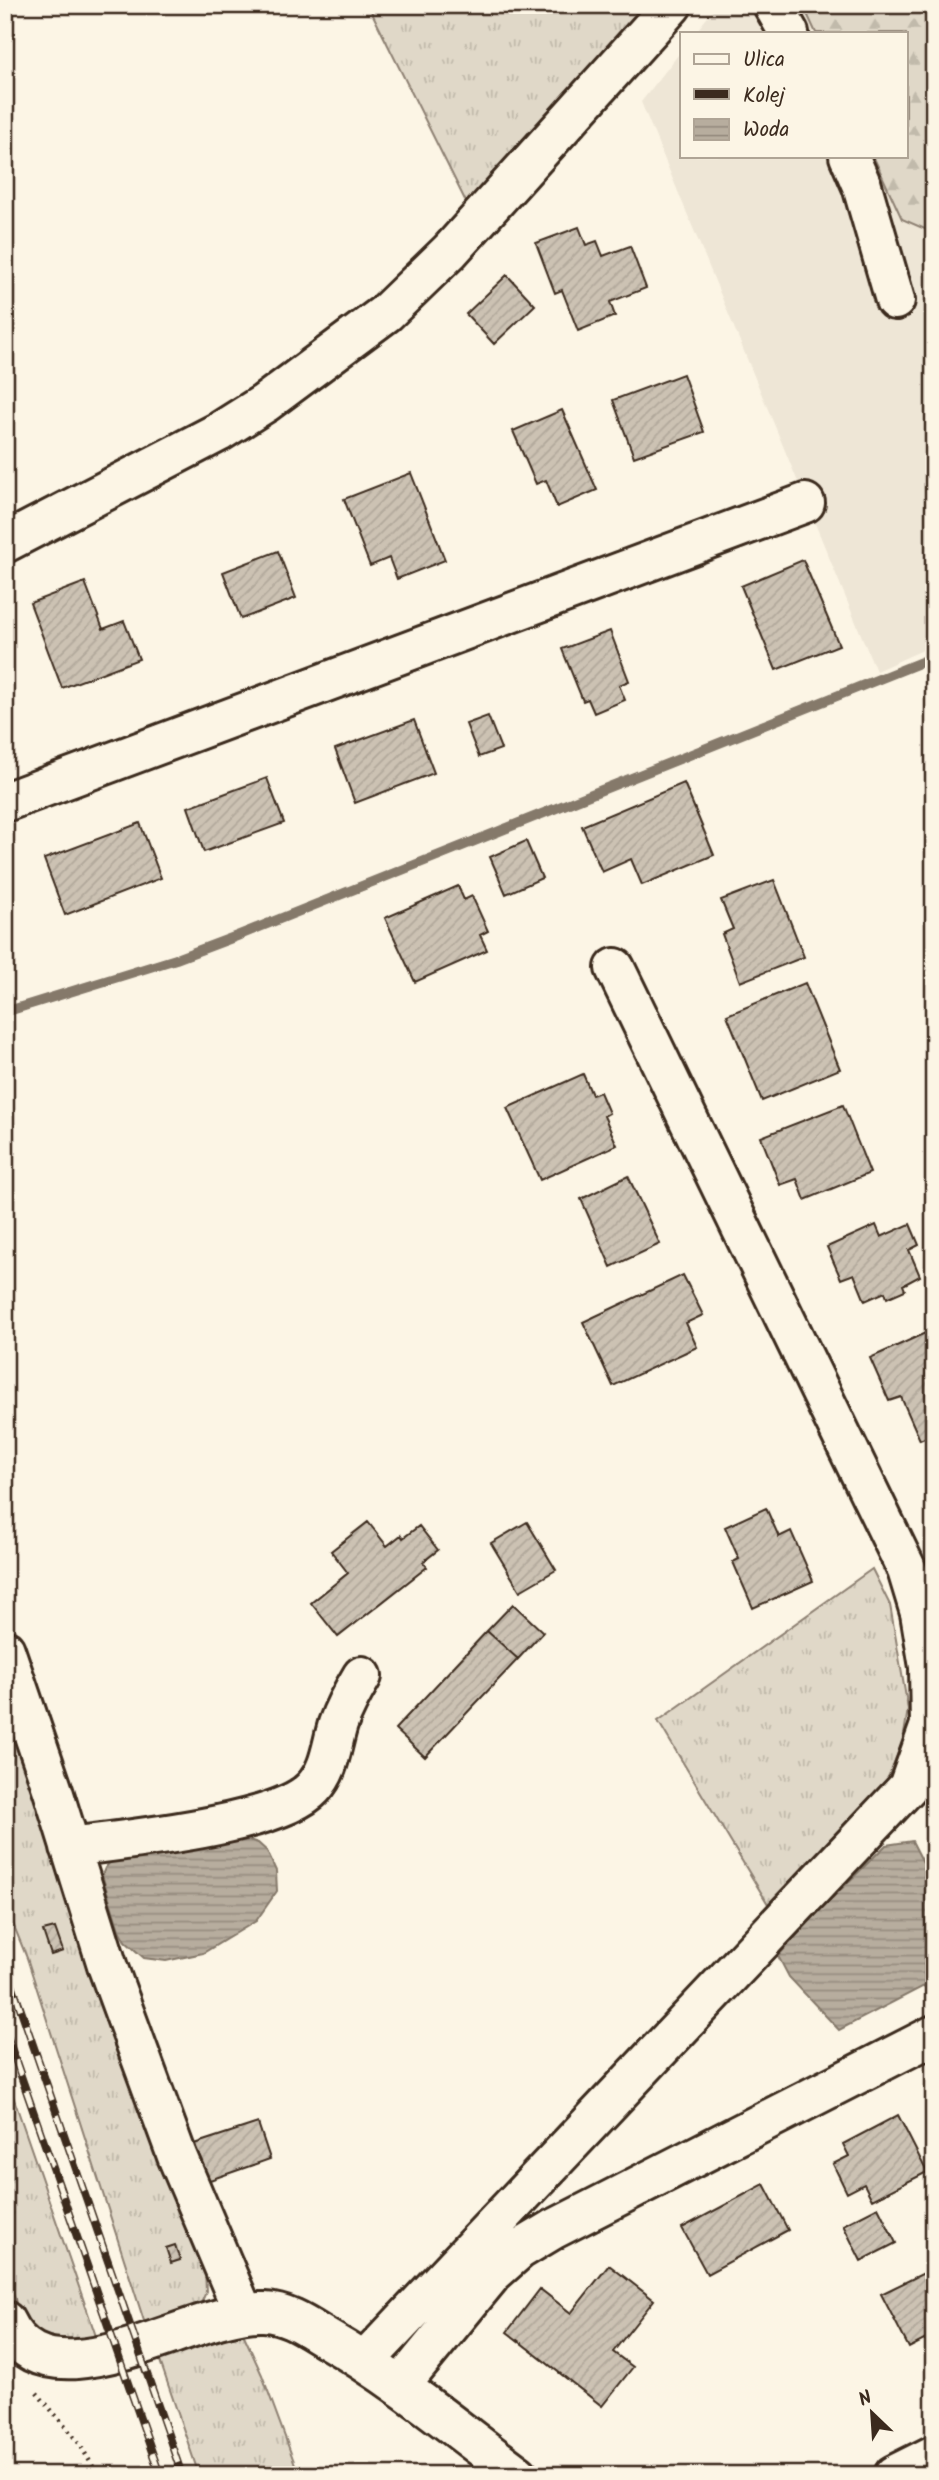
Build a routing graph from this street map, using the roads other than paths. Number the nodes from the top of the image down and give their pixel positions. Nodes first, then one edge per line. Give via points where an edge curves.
1 (673, 5) edge
2 (773, 5) edge
3 (788, 32) edge
4 (850, 158) edge
5 (895, 300) dead end
6 (806, 503) dead end
7 (5, 543) edge
8 (5, 802) edge
9 (615, 968) dead end
10 (5, 1650) edge
11 (362, 1676) dead end
12 (70, 1847) junction
13 (934, 2035) edge
14 (243, 2312) junction
15 (16, 2335) edge
16 (365, 2361) junction
17 (400, 2386) junction
18 (934, 2455) edge
19 (518, 2475) edge
20 (894, 2475) edge

1 - 7 street via 450,251 386,313 219,432
2 - 3 street
4 - 5 street
6 - 8 street
9 - 16 street via 907,1570 929,1667 930,1725 908,1787
10 - 12 street
11 - 12 street via 338,1724 328,1766 313,1789 293,1803 204,1828
12 - 14 street via 108,1968 177,2157
13 - 17 street via 519,2250 493,2273
14 - 15 street via 92,2358 50,2358
14 - 16 street via 289,2317
16 - 17 street
17 - 19 street
18 - 20 street

